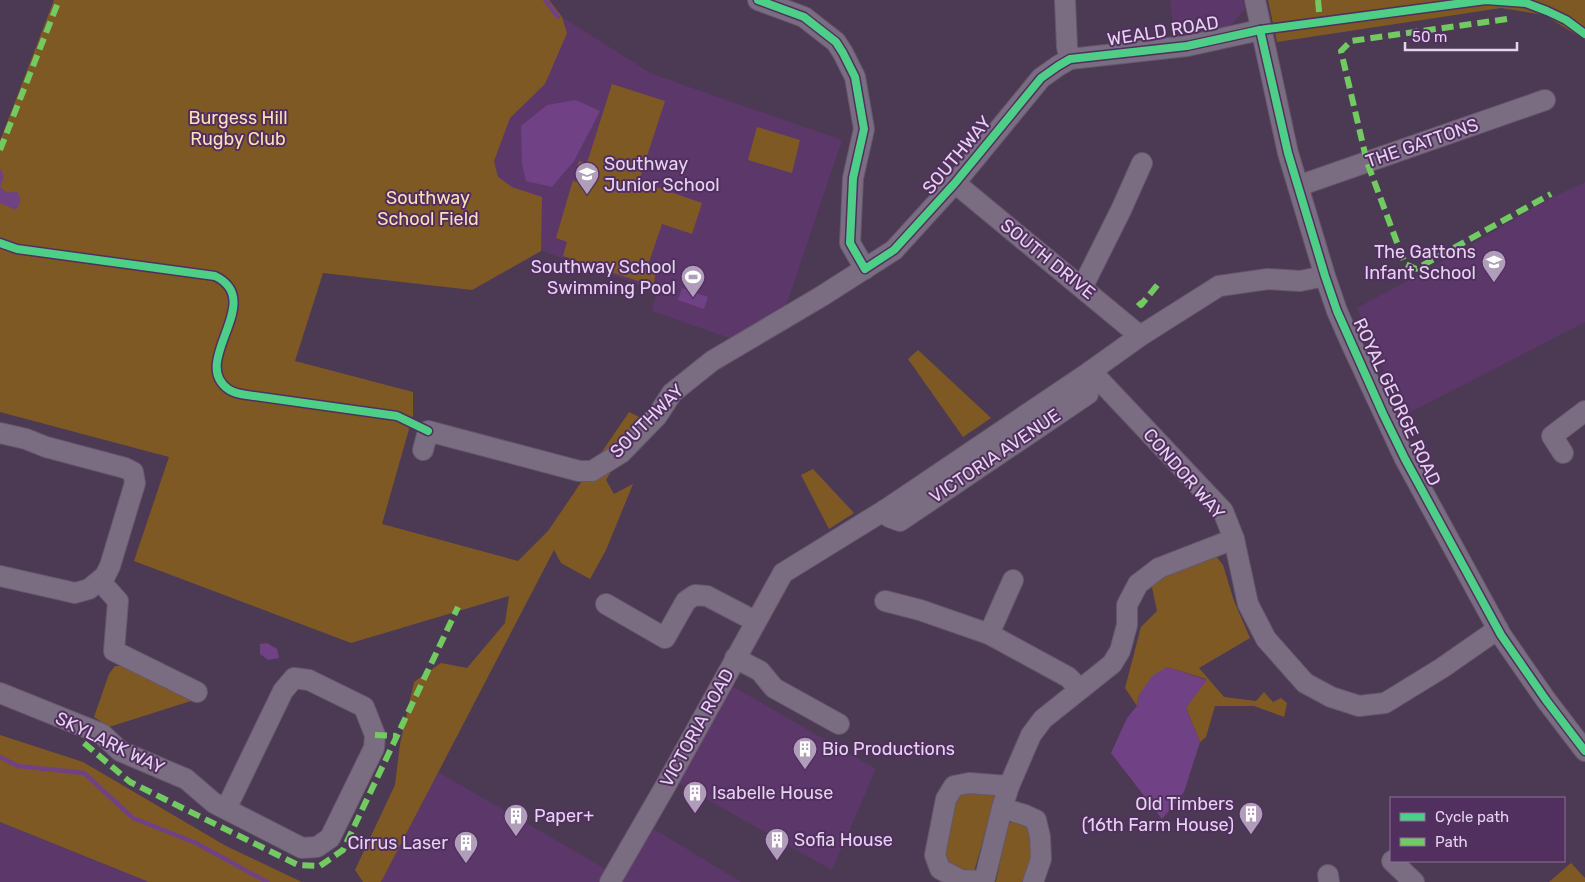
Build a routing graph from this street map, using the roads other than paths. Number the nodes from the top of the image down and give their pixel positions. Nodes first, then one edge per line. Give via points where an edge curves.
1 (758, 0) edge
2 (1065, 0) edge
3 (1255, 0) edge
4 (1260, 30) junction
5 (1070, 59) junction
6 (1545, 100) dead end
7 (1142, 163) dead end
8 (955, 183) junction
9 (1298, 186) junction
10 (865, 269) junction
11 (1326, 276) junction
12 (1081, 286) junction
13 (1140, 336) junction
14 (1091, 372) junction
15 (1585, 412) edge
16 (0, 433) edge
17 (423, 450) dead end
18 (1563, 453) dead end
19 (1234, 540) junction
20 (783, 573) joint
21 (0, 576) edge
22 (1013, 580) dead end
23 (100, 581) junction
24 (885, 601) dead end
25 (606, 604) dead end
26 (756, 621) junction
27 (1498, 629) junction
28 (989, 634) junction
29 (735, 658) junction
30 (1080, 689) junction
31 (197, 692) dead end
32 (0, 693) edge
33 (839, 724) dead end
34 (1585, 751) edge
35 (1009, 786) junction
36 (220, 806) junction
37 (1002, 808) junction
38 (1394, 862) edge
39 (984, 881) edge
40 (610, 882) edge
41 (1033, 882) edge
42 (1414, 882) edge

1 - 10 street via 804,17 836,42 855,77 864,129 853,178 850,242
2 - 5 street
3 - 4 street, ROYAL GEORGE ROAD
4 - 5 street, WEALD ROAD via 1187,46
4 - 9 street, ROYAL GEORGE ROAD
5 - 8 street, SOUTHWAY via 1041,78
6 - 9 street, THE GATTONS
7 - 12 street
8 - 10 street, SOUTHWAY via 894,250
8 - 12 street, SOUTH DRIVE
9 - 11 street, ROYAL GEORGE ROAD
10 - 17 street, SOUTHWAY via 712,360 672,394 657,416 621,452 592,471 578,471 428,431
11 - 13 street, VICTORIA AVENUE via 1300,281 1268,279 1219,286
11 - 27 street, ROYAL GEORGE ROAD via 1337,311 1382,414
12 - 13 street, SOUTH DRIVE
13 - 14 street, VICTORIA AVENUE
14 - 19 street, CONDOR WAY via 1223,512
14 - 20 street, VICTORIA AVENUE via 885,510
15 - 18 street via 1552,436
16 - 23 street via 133,472 135,483 110,566
19 - 27 street, CONDOR WAY via 1248,604 1266,639 1305,683 1332,697 1359,706 1385,703
19 - 30 street via 1159,568 1138,584 1127,605 1120,651 1112,664
20 - 26 street, VICTORIA ROAD
21 - 23 street via 75,593
22 - 28 street
23 - 31 street via 118,601 114,651
24 - 28 street
25 - 26 street via 665,638 686,601 695,595 707,596
26 - 29 street, VICTORIA ROAD
27 - 34 street, ROYAL GEORGE ROAD
28 - 30 street via 1068,677
29 - 33 street via 760,671 774,688
29 - 40 street, VICTORIA ROAD
30 - 35 street via 1043,719 1031,735
32 - 36 street, SKYLARK WAY via 102,734 120,750 186,779
35 - 37 street
35 - 39 street via 970,783 954,786 946,799 935,854 940,869 960,880
36 - 36 street, SKYLARK WAY via 302,848 317,847 330,838 374,748 375,735 364,706 309,680 294,678 283,691
37 - 39 street
37 - 41 street via 1036,820 1041,859
38 - 42 street

